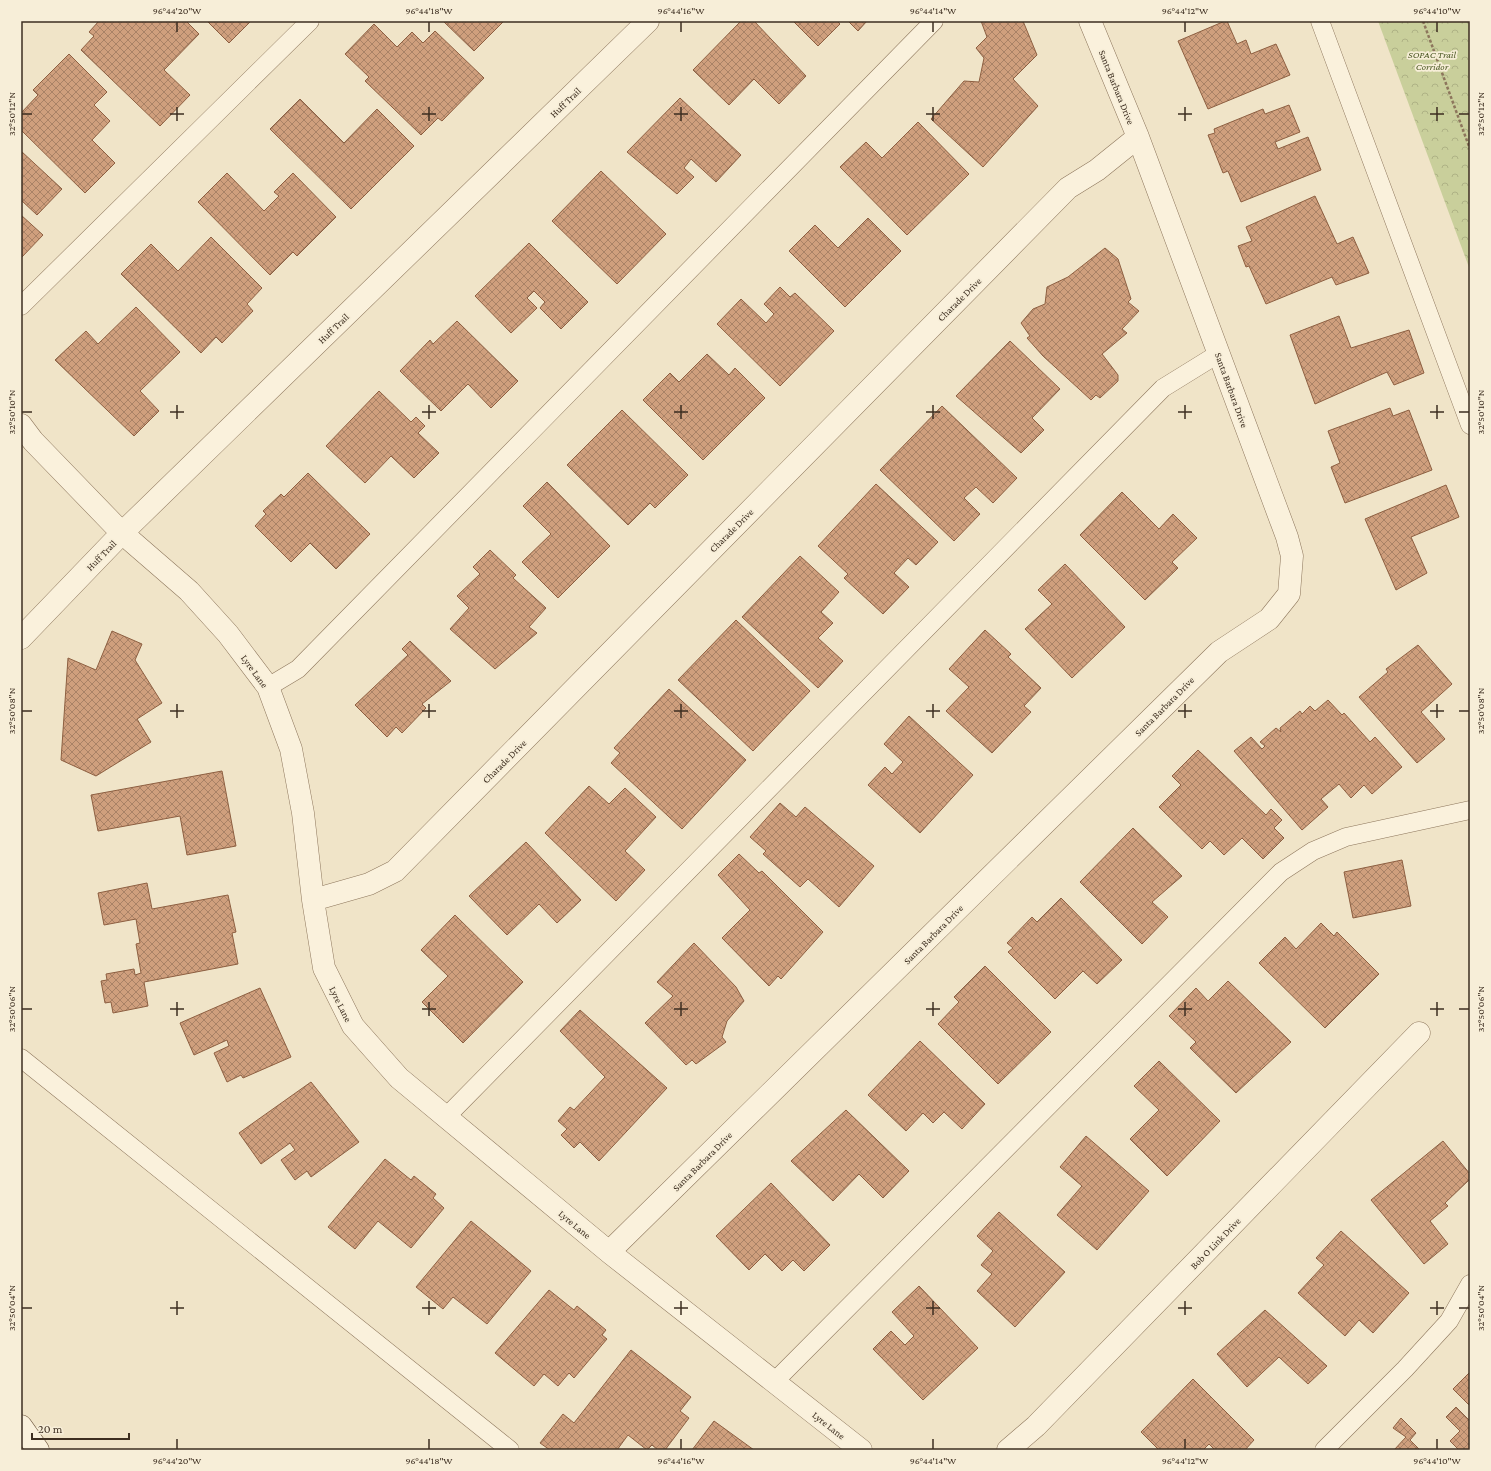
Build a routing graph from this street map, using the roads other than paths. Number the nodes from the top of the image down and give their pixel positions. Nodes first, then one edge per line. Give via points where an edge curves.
1 (310, 21) edge
2 (648, 21) edge
3 (934, 21) edge
4 (1090, 21) edge
5 (1320, 21) edge
6 (1138, 137) junction
7 (21, 306) edge
8 (1218, 354) junction
9 (21, 425) edge
10 (1470, 425) edge
11 (122, 533) junction
12 (21, 638) edge
13 (268, 687) junction
14 (1470, 810) edge
15 (313, 900) junction
16 (1419, 1033) dead end
17 (21, 1058) edge
18 (446, 1117) junction
19 (609, 1252) junction
20 (1470, 1284) edge
21 (774, 1382) junction
22 (21, 1426) edge
23 (38, 1450) edge
24 (510, 1450) edge
25 (861, 1450) edge
26 (1008, 1450) edge
27 (1324, 1450) edge

1 - 7 lane
2 - 11 street, Huff Trail
3 - 13 lane via 298,669
4 - 6 street, Santa Barbara Drive
5 - 10 lane
6 - 8 street, Santa Barbara Drive
6 - 15 street, Charade Drive via 1097,170 1068,188 395,871 369,884
8 - 18 lane via 1163,388
8 - 19 street, Santa Barbara Drive via 1287,537 1292,556 1289,594 1269,619 1219,652
9 - 11 street, Lyre Lane via 33,441
11 - 12 street, Huff Trail
11 - 13 street, Lyre Lane via 189,591 228,634
13 - 15 street, Lyre Lane via 291,749 303,813
14 - 21 lane via 1346,837 1313,851 1281,872
15 - 18 street, Lyre Lane via 324,968 353,1026 399,1078
16 - 26 street, Bob O Link Drive via 1036,1426
17 - 24 lane
18 - 19 street, Lyre Lane
19 - 21 street, Lyre Lane
20 - 27 lane via 1449,1321
21 - 25 street, Lyre Lane
22 - 23 street

